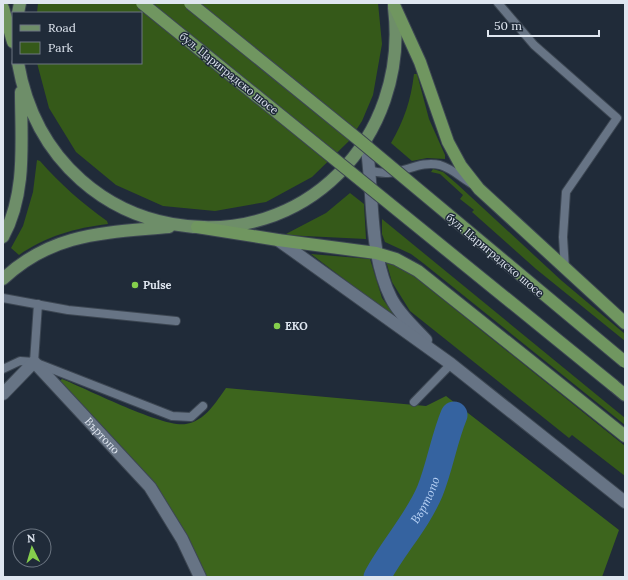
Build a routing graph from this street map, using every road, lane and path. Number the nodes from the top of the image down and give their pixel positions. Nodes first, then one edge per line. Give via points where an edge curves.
1 (142, 3) edge
2 (190, 3) edge
3 (498, 3) edge
4 (394, 4) edge
5 (3, 8) edge
6 (12, 39) edge
7 (18, 64) edge
8 (21, 79) junction
9 (366, 142) junction
10 (370, 170) junction
11 (479, 189) junction
12 (184, 226) junction
13 (197, 227) junction
14 (3, 238) edge
15 (278, 240) junction
16 (376, 253) junction
17 (565, 269) junction
18 (3, 279) edge
19 (3, 298) edge
20 (38, 304) junction
21 (176, 322) dead end
22 (625, 323) edge
23 (440, 356) junction
24 (34, 362) junction
25 (625, 362) edge
26 (451, 364) junction
27 (3, 369) edge
28 (3, 394) edge
29 (625, 395) edge
30 (414, 402) dead end
31 (203, 406) dead end
32 (625, 436) edge
33 (625, 502) edge
34 (200, 577) edge

1 - 29 highway, бул. Цариградско шосе, bridge
2 - 25 highway, бул. Цариградско шосе, bridge
3 - 17 lane via 534,45 617,118 566,192 563,237
4 - 9 main road via 397,27 392,83 383,109
4 - 11 highway via 422,68 448,142 461,166
5 - 6 highway
7 - 8 main road
8 - 12 main road via 28,104 39,128 70,170 110,202 158,221
8 - 14 main road via 21,172 16,203
9 - 10 street
9 - 13 main road via 351,162 333,179 314,195 292,207 270,217 246,223 222,227
10 - 11 lane via 379,174 394,173 426,164 441,165
10 - 16 street
11 - 17 highway
12 - 13 main road
12 - 18 main road via 71,239 48,248
13 - 15 highway
15 - 16 highway
15 - 23 street
16 - 23 street via 392,299
16 - 32 highway via 396,259 418,271
17 - 22 highway
19 - 20 lane
20 - 21 lane via 68,310
20 - 24 lane
23 - 26 street
24 - 27 lane via 20,361
24 - 28 street
24 - 31 lane via 172,416 191,417
24 - 34 street, Въртопо via 150,487 182,539
26 - 30 lane
26 - 33 street

